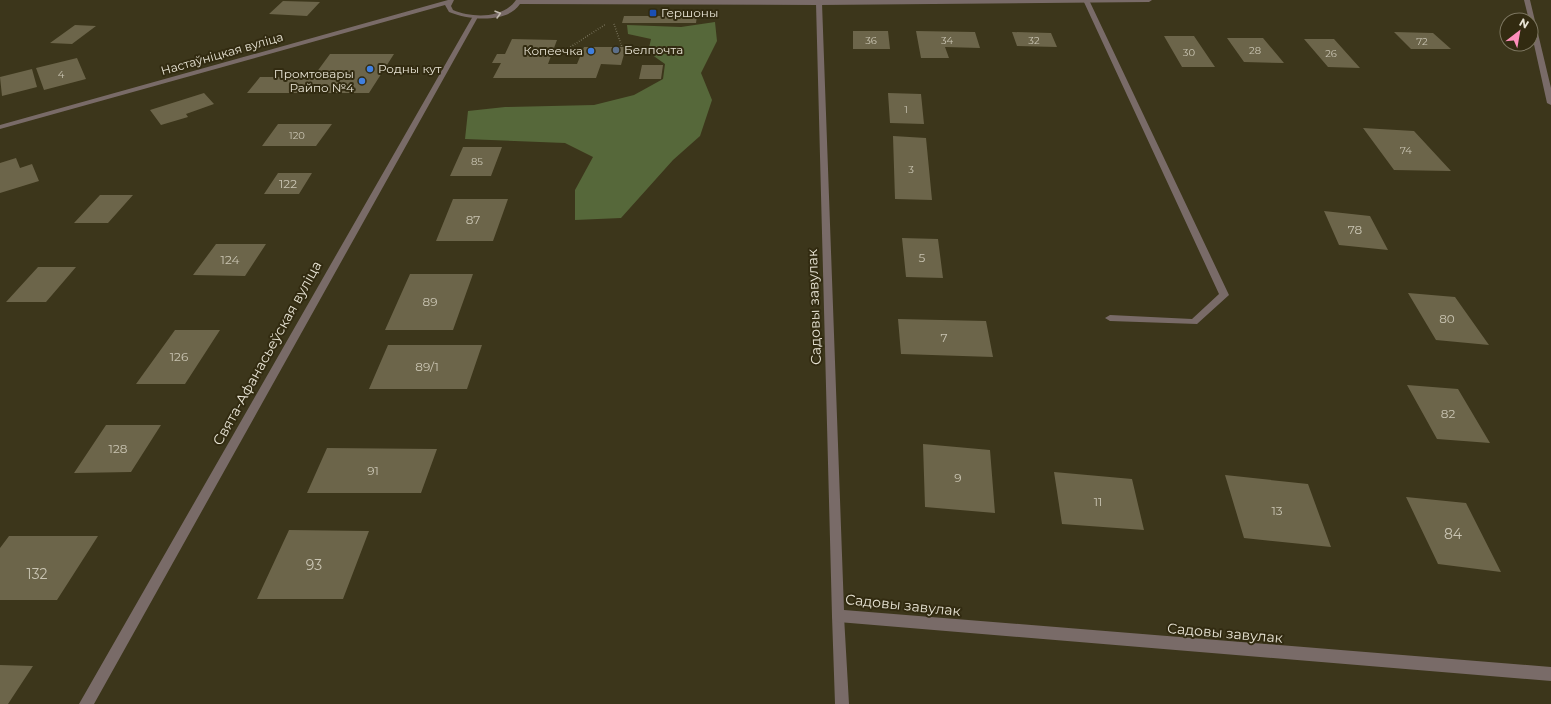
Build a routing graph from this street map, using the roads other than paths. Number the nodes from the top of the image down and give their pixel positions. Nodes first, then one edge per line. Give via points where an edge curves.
1 (1086, 0) edge
2 (1149, 0) edge
3 (1527, 0) edge
4 (450, 1) edge
5 (519, 1) edge
6 (819, 3) junction
7 (475, 17) junction
8 (1551, 104) edge
9 (0, 127) edge
10 (1110, 318) dead end
11 (838, 616) junction
12 (1551, 674) edge
13 (86, 704) edge
14 (842, 704) edge

1 - 2 street
1 - 6 street
1 - 10 street via 1224,295 1194,322
3 - 8 street
4 - 7 street via 448,6 456,14
4 - 9 street, Настаўніцкая вуліца
5 - 6 street
7 -> 5 street via 502,13 514,7
6 - 11 street, Садовы завулак
7 - 13 street, Свята-Афанасьеўская вуліца
11 - 12 street, Садовы завулак
11 - 14 street

